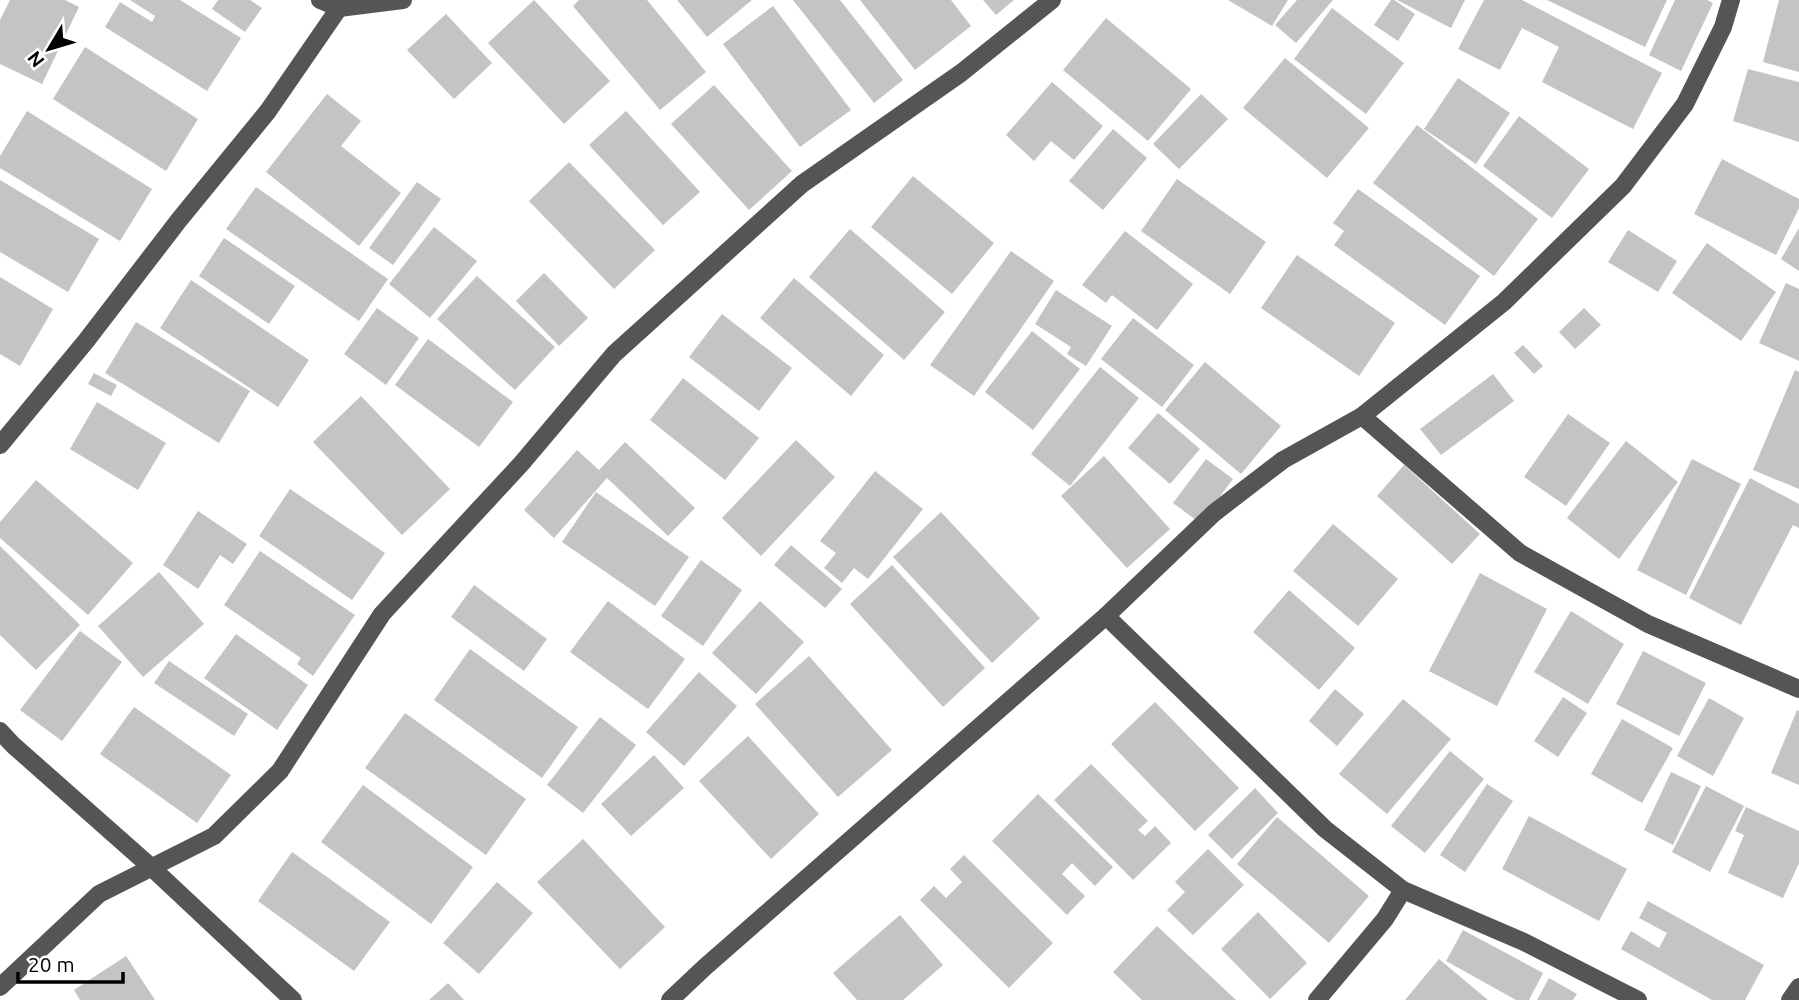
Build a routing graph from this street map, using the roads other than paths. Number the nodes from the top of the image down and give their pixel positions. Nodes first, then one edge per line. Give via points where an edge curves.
1 (320, 0) edge
2 (404, 0) edge
3 (1052, 0) edge
4 (1731, 0) edge
5 (339, 8) junction
6 (1362, 416) junction
7 (0, 445) edge
8 (1106, 616) junction
9 (1799, 689) edge
10 (0, 731) edge
11 (151, 867) junction
12 (1403, 890) junction
13 (0, 987) edge
14 (1799, 987) edge
15 (293, 1000) edge
16 (670, 1000) edge
17 (1317, 1000) edge
18 (1638, 1000) edge
19 (1790, 1000) edge

1 - 5 street
2 - 5 street
3 - 11 street via 961,73 802,184 614,354 521,464 382,614 280,771 214,836
4 - 6 street via 1723,27 1685,104 1623,186 1504,302
5 - 7 street via 268,111
6 - 8 street via 1283,460 1214,513
6 - 9 street via 1520,553 1648,624
8 - 12 street via 1325,829
8 - 16 street
10 - 11 street
11 - 13 street via 99,894
11 - 15 street
12 - 17 street via 1385,919
12 - 18 street via 1524,942
14 - 19 street

